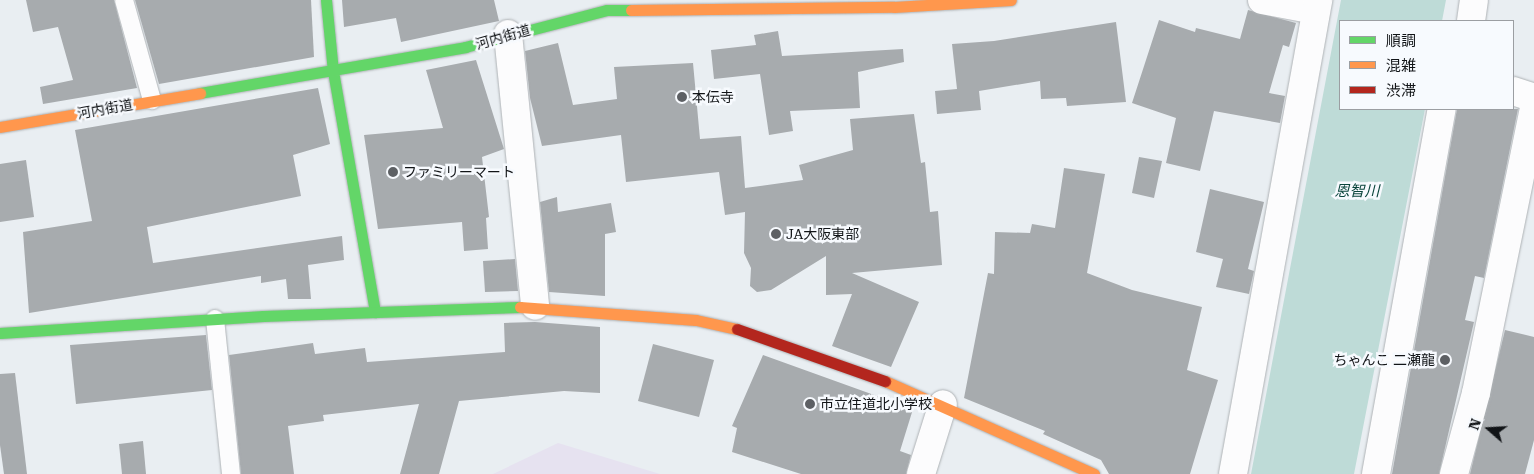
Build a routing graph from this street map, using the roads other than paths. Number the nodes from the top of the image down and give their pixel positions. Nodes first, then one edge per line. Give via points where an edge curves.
1 (124, 0) edge
2 (326, 0) edge
3 (1011, 0) edge
4 (1262, 0) edge
5 (1474, 0) edge
6 (1316, 5) edge
7 (1470, 20) edge
8 (508, 34) junction
9 (333, 71) junction
10 (1514, 91) edge
11 (1534, 98) edge
12 (152, 100) junction
13 (1442, 110) edge
14 (1533, 126) edge
15 (0, 127) edge
16 (535, 306) junction
17 (375, 312) junction
18 (215, 319) junction
19 (0, 333) edge
20 (943, 404) junction
21 (230, 474) edge
22 (921, 474) edge
23 (1094, 474) edge
24 (1233, 474) edge
25 (1376, 474) edge
26 (1454, 474) edge

1 - 12 lane
2 - 9 street
3 - 8 street, 河内街道 via 884,7 607,10
4 - 6 street
5 - 7 street
6 - 24 street
8 - 9 street, 河内街道 via 465,47
8 - 16 street
9 - 12 street, 河内街道
9 - 17 street
10 - 11 street
12 - 15 street, 河内街道
13 - 25 street
14 - 26 street via 1476,393
16 - 17 street
16 - 20 street via 628,312 740,330
17 - 18 street
18 - 19 street
18 - 21 lane
20 - 22 street
20 - 23 street

